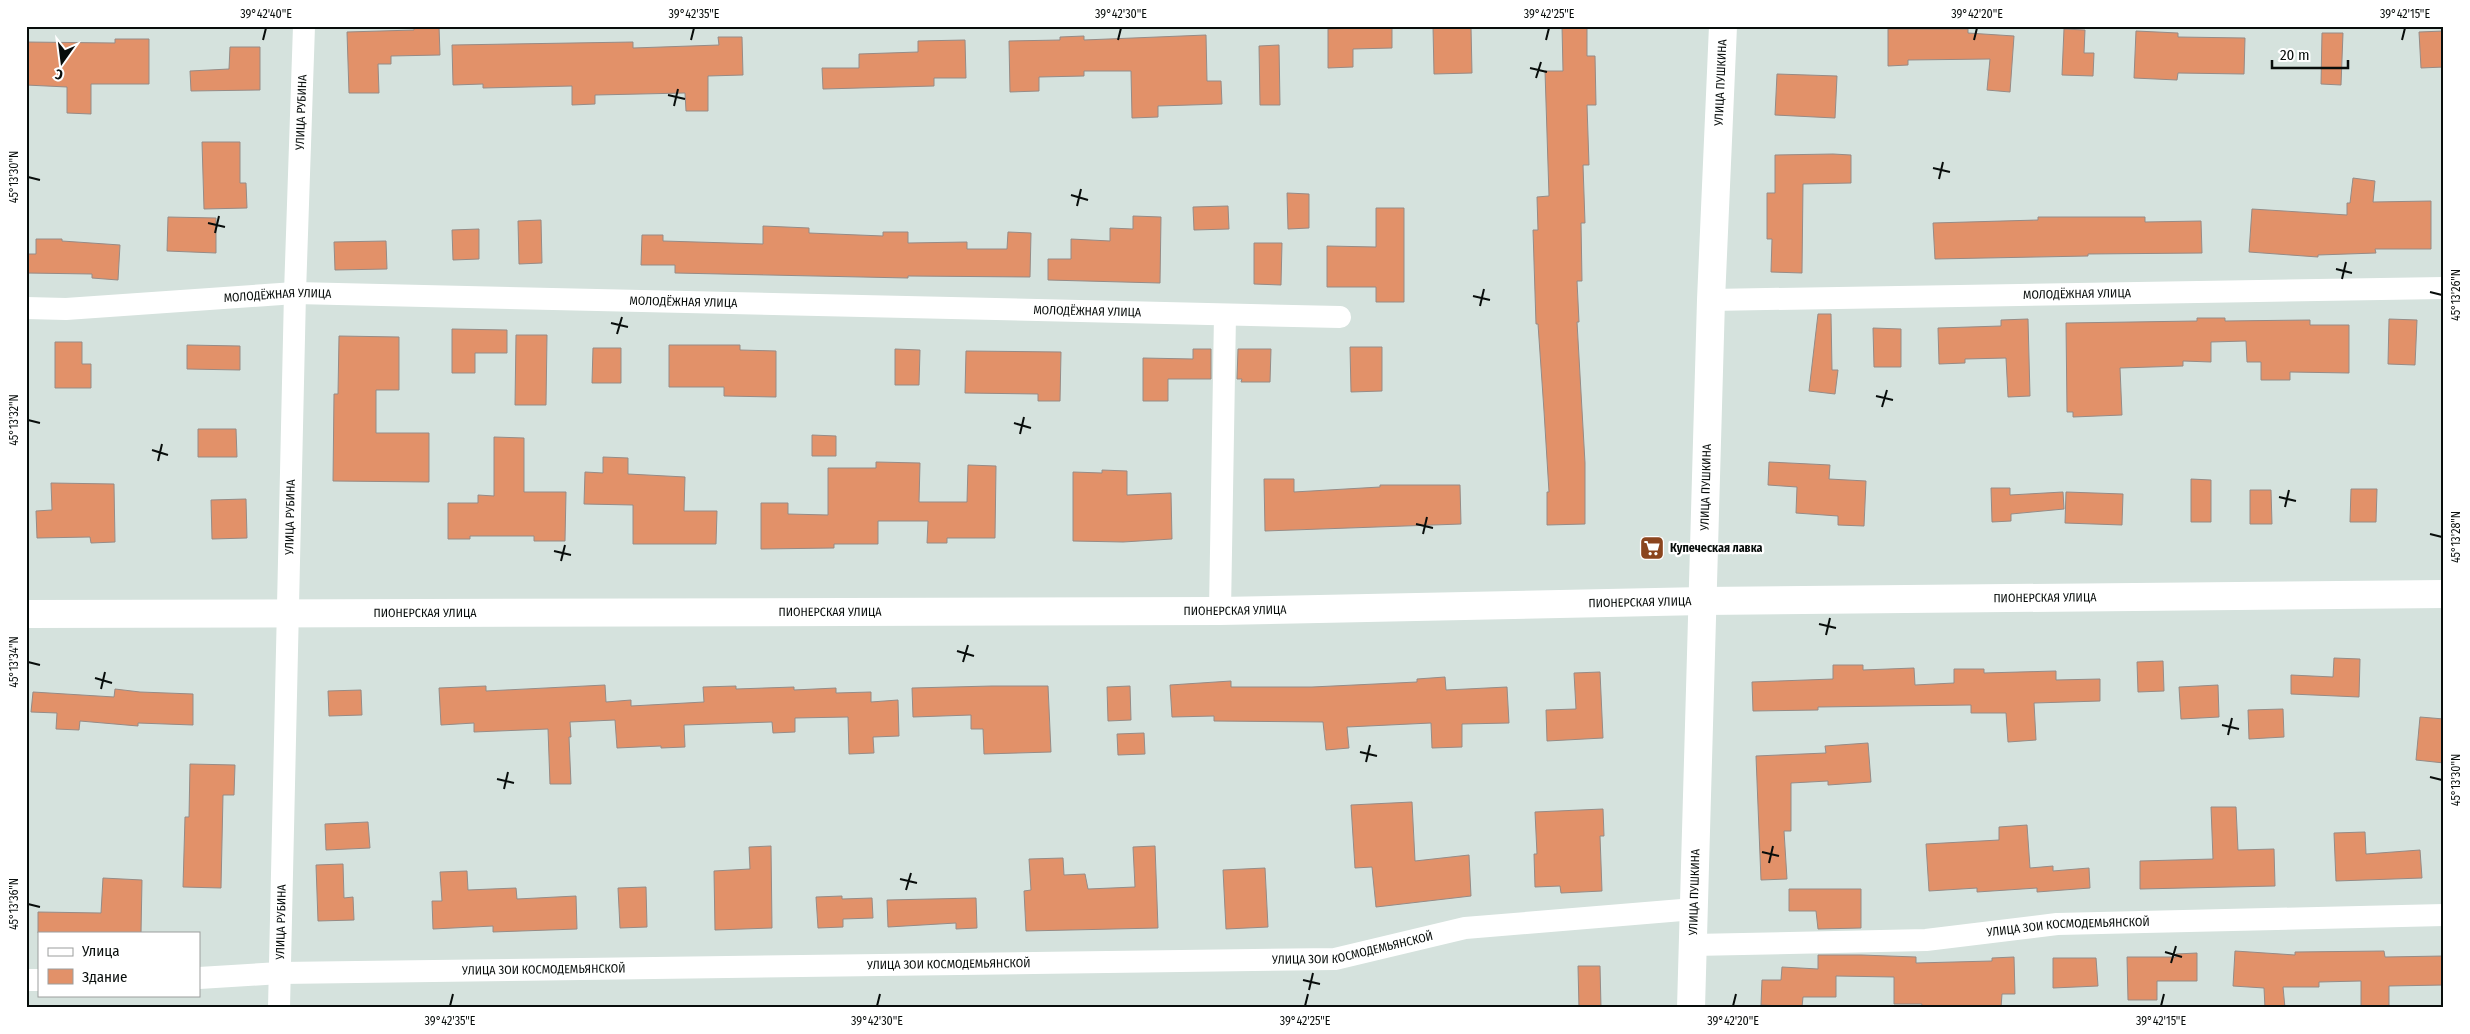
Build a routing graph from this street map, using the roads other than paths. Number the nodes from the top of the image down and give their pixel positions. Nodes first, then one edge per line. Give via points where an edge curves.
1 (304, 26) edge
2 (1723, 26) edge
3 (2444, 288) edge
4 (295, 293) junction
5 (1711, 300) junction
6 (26, 308) edge
7 (1225, 315) junction
8 (1340, 317) dead end
9 (2444, 594) edge
10 (1703, 601) junction
11 (1220, 611) junction
12 (288, 613) junction
13 (26, 614) edge
14 (1694, 909) junction
15 (2444, 915) edge
16 (1694, 945) junction
17 (280, 972) junction
18 (200, 978) edge
19 (278, 1008) edge
20 (1691, 1008) edge

1 - 4 street, УЛИЦА РУБИНА
2 - 5 street, УЛИЦА ПУШКИНА
3 - 5 street, МОЛОДЁЖНАЯ УЛИЦА
4 - 6 street, МОЛОДЁЖНАЯ УЛИЦА
4 - 7 street, МОЛОДЁЖНАЯ УЛИЦА
4 - 12 street, УЛИЦА РУБИНА
5 - 10 street, УЛИЦА ПУШКИНА
7 - 8 street, МОЛОДЁЖНАЯ УЛИЦА
7 - 11 street
9 - 10 street, ПИОНЕРСКАЯ УЛИЦА
10 - 11 street, ПИОНЕРСКАЯ УЛИЦА
10 - 14 street, УЛИЦА ПУШКИНА
11 - 12 street, ПИОНЕРСКАЯ УЛИЦА
12 - 13 street, ПИОНЕРСКАЯ УЛИЦА
12 - 17 street, УЛИЦА РУБИНА
14 - 16 street, УЛИЦА ПУШКИНА
14 - 17 street, УЛИЦА ЗОИ КОСМОДЕМЬЯНСКОЙ via 1465,928 1335,958
15 - 16 street, УЛИЦА ЗОИ КОСМОДЕМЬЯНСКОЙ via 2057,924 1926,940
16 - 20 street, УЛИЦА ПУШКИНА
17 - 18 street, УЛИЦА ЗОИ КОСМОДЕМЬЯНСКОЙ
17 - 19 street, УЛИЦА РУБИНА

